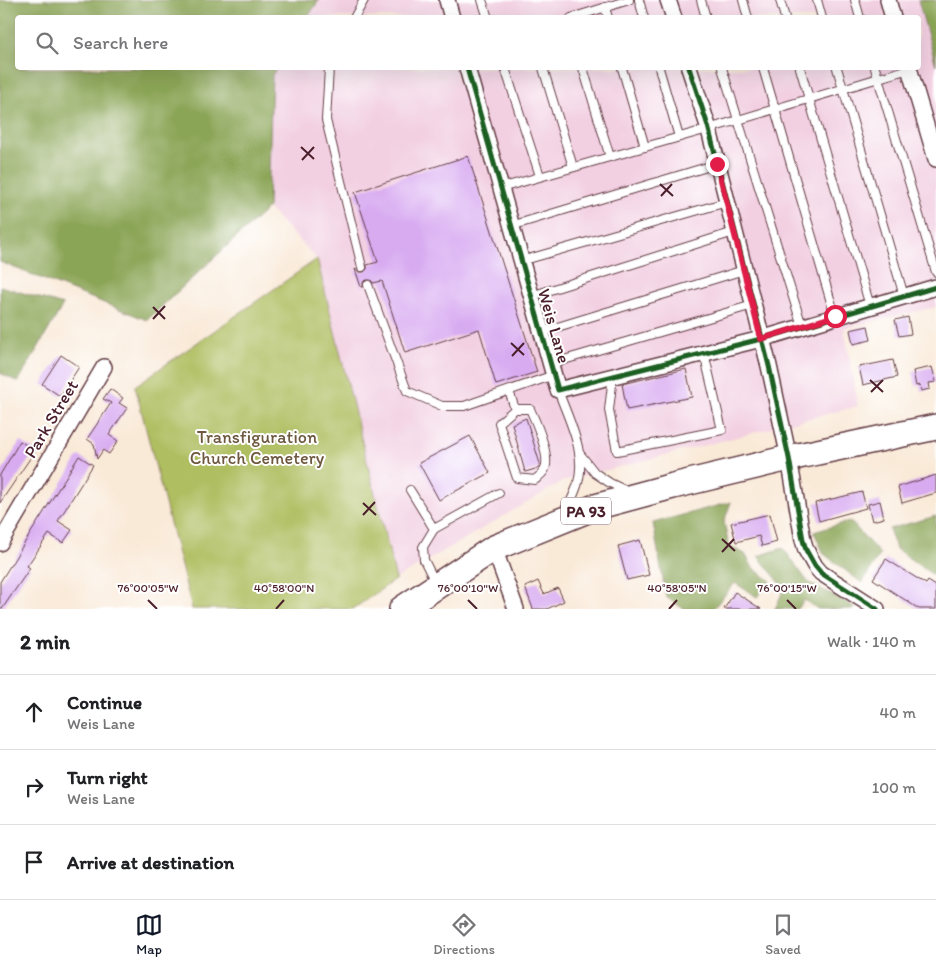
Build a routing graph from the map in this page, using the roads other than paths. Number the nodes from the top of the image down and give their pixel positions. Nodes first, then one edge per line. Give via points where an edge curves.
1 (364, 0) edge
2 (446, 0) edge
3 (482, 0) edge
4 (629, 0) edge
5 (639, 0) edge
6 (668, 0) edge
7 (701, 0) edge
8 (743, 0) edge
9 (780, 0) edge
10 (817, 0) edge
11 (855, 0) edge
12 (888, 0) edge
13 (605, 7) junction
14 (356, 15) edge
15 (451, 15) edge
16 (487, 15) edge
17 (580, 15) edge
18 (607, 15) edge
19 (643, 15) edge
20 (673, 15) edge
21 (705, 15) edge
22 (747, 15) edge
23 (784, 15) edge
24 (821, 15) edge
25 (859, 15) edge
26 (892, 15) edge
27 (329, 70) edge
28 (468, 70) edge
29 (506, 70) edge
30 (544, 70) edge
31 (584, 70) edge
32 (623, 70) edge
33 (660, 70) edge
34 (690, 70) edge
35 (723, 70) edge
36 (764, 70) edge
37 (801, 70) edge
38 (838, 70) edge
39 (876, 70) edge
40 (903, 70) edge
41 (910, 70) edge
42 (878, 79) junction
43 (844, 89) junction
44 (809, 99) junction
45 (775, 109) junction
46 (738, 120) junction
47 (708, 129) junction
48 (933, 136) edge
49 (679, 137) junction
50 (644, 147) junction
51 (610, 157) junction
52 (936, 159) edge
53 (717, 164) junction
54 (573, 167) junction
55 (540, 176) junction
56 (501, 188) junction
57 (727, 202) junction
58 (511, 226) junction
59 (734, 232) junction
60 (521, 261) junction
61 (362, 267) dead end
62 (744, 270) junction
63 (936, 272) edge
64 (368, 285) dead end
65 (936, 287) edge
66 (531, 296) junction
67 (904, 296) junction
68 (753, 305) junction
69 (870, 306) junction
70 (835, 316) junction
71 (802, 326) junction
72 (541, 332) junction
73 (761, 339) junction
74 (704, 353) junction
75 (104, 367) dead end
76 (554, 376) junction
77 (613, 376) junction
78 (509, 391) junction
79 (515, 409) junction
80 (936, 427) edge
81 (580, 454) junction
82 (789, 458) junction
83 (410, 490) dead end
84 (499, 493) dead end
85 (637, 496) junction
86 (562, 520) junction
87 (434, 529) junction
88 (0, 543) edge
89 (494, 548) junction
90 (437, 586) junction
91 (402, 609) edge
92 (516, 609) edge
93 (877, 609) edge

1 - 14 lane
2 - 15 street
3 - 16 lane
4 - 13 lane
5 - 19 lane
6 - 20 street
7 - 21 lane
8 - 22 lane
9 - 23 lane
10 - 24 lane
11 - 25 lane
12 - 26 street
13 - 17 lane
13 - 18 lane
27 - 61 lane via 326,120
28 - 56 street, Weis Lane
29 - 55 lane
30 - 54 lane
31 - 51 lane
32 - 50 lane
33 - 49 lane
34 - 47 street
35 - 46 lane
36 - 45 lane
37 - 44 lane
38 - 43 lane
39 - 42 lane
40 - 42 lane
41 - 48 street
42 - 43 lane
42 - 63 lane
43 - 44 lane
43 - 67 lane
44 - 45 lane
44 - 69 lane
45 - 46 lane
45 - 70 lane
46 - 47 lane
46 - 71 lane
47 - 49 lane
47 - 53 street
48 - 52 street
49 - 50 lane
50 - 51 lane
51 - 54 lane
53 - 57 street
53 - 58 lane
54 - 55 lane
55 - 56 lane
56 - 58 street, Weis Lane
57 - 59 street
57 - 60 lane
58 - 60 street, Weis Lane
59 - 62 street
59 - 66 lane
60 - 66 street, Weis Lane
62 - 68 street
62 - 72 lane
64 - 78 lane via 406,390 442,406 464,406
65 - 67 street, Weis Lane
66 - 72 street, Weis Lane
67 - 69 street, Weis Lane
68 - 73 street
68 - 76 lane
69 - 70 street, Weis Lane
70 - 71 street, Weis Lane
71 - 73 street, Weis Lane
72 - 76 street, Weis Lane
73 - 74 street, Weis Lane
73 - 82 street
74 - 77 street, Weis Lane
74 - 77 lane via 722,430 617,451 609,410
75 - 88 street, Park Street
76 - 77 street, Weis Lane
76 - 78 lane
76 - 81 lane
78 - 79 lane
79 - 79 lane via 499,423 517,478 535,480 545,471 547,460 538,428 530,409
80 - 82 highway, PA 93
81 - 85 lane via 595,473
81 - 86 lane via 578,486
82 - 85 highway, PA 93
82 - 93 street via 803,540 815,566 820,573
83 - 87 lane
84 - 87 lane
85 - 86 highway, PA 93
86 - 89 highway, PA 93
87 - 90 lane via 423,547 424,560
89 - 90 highway, PA 93
89 - 92 street
90 - 91 highway, PA 93

